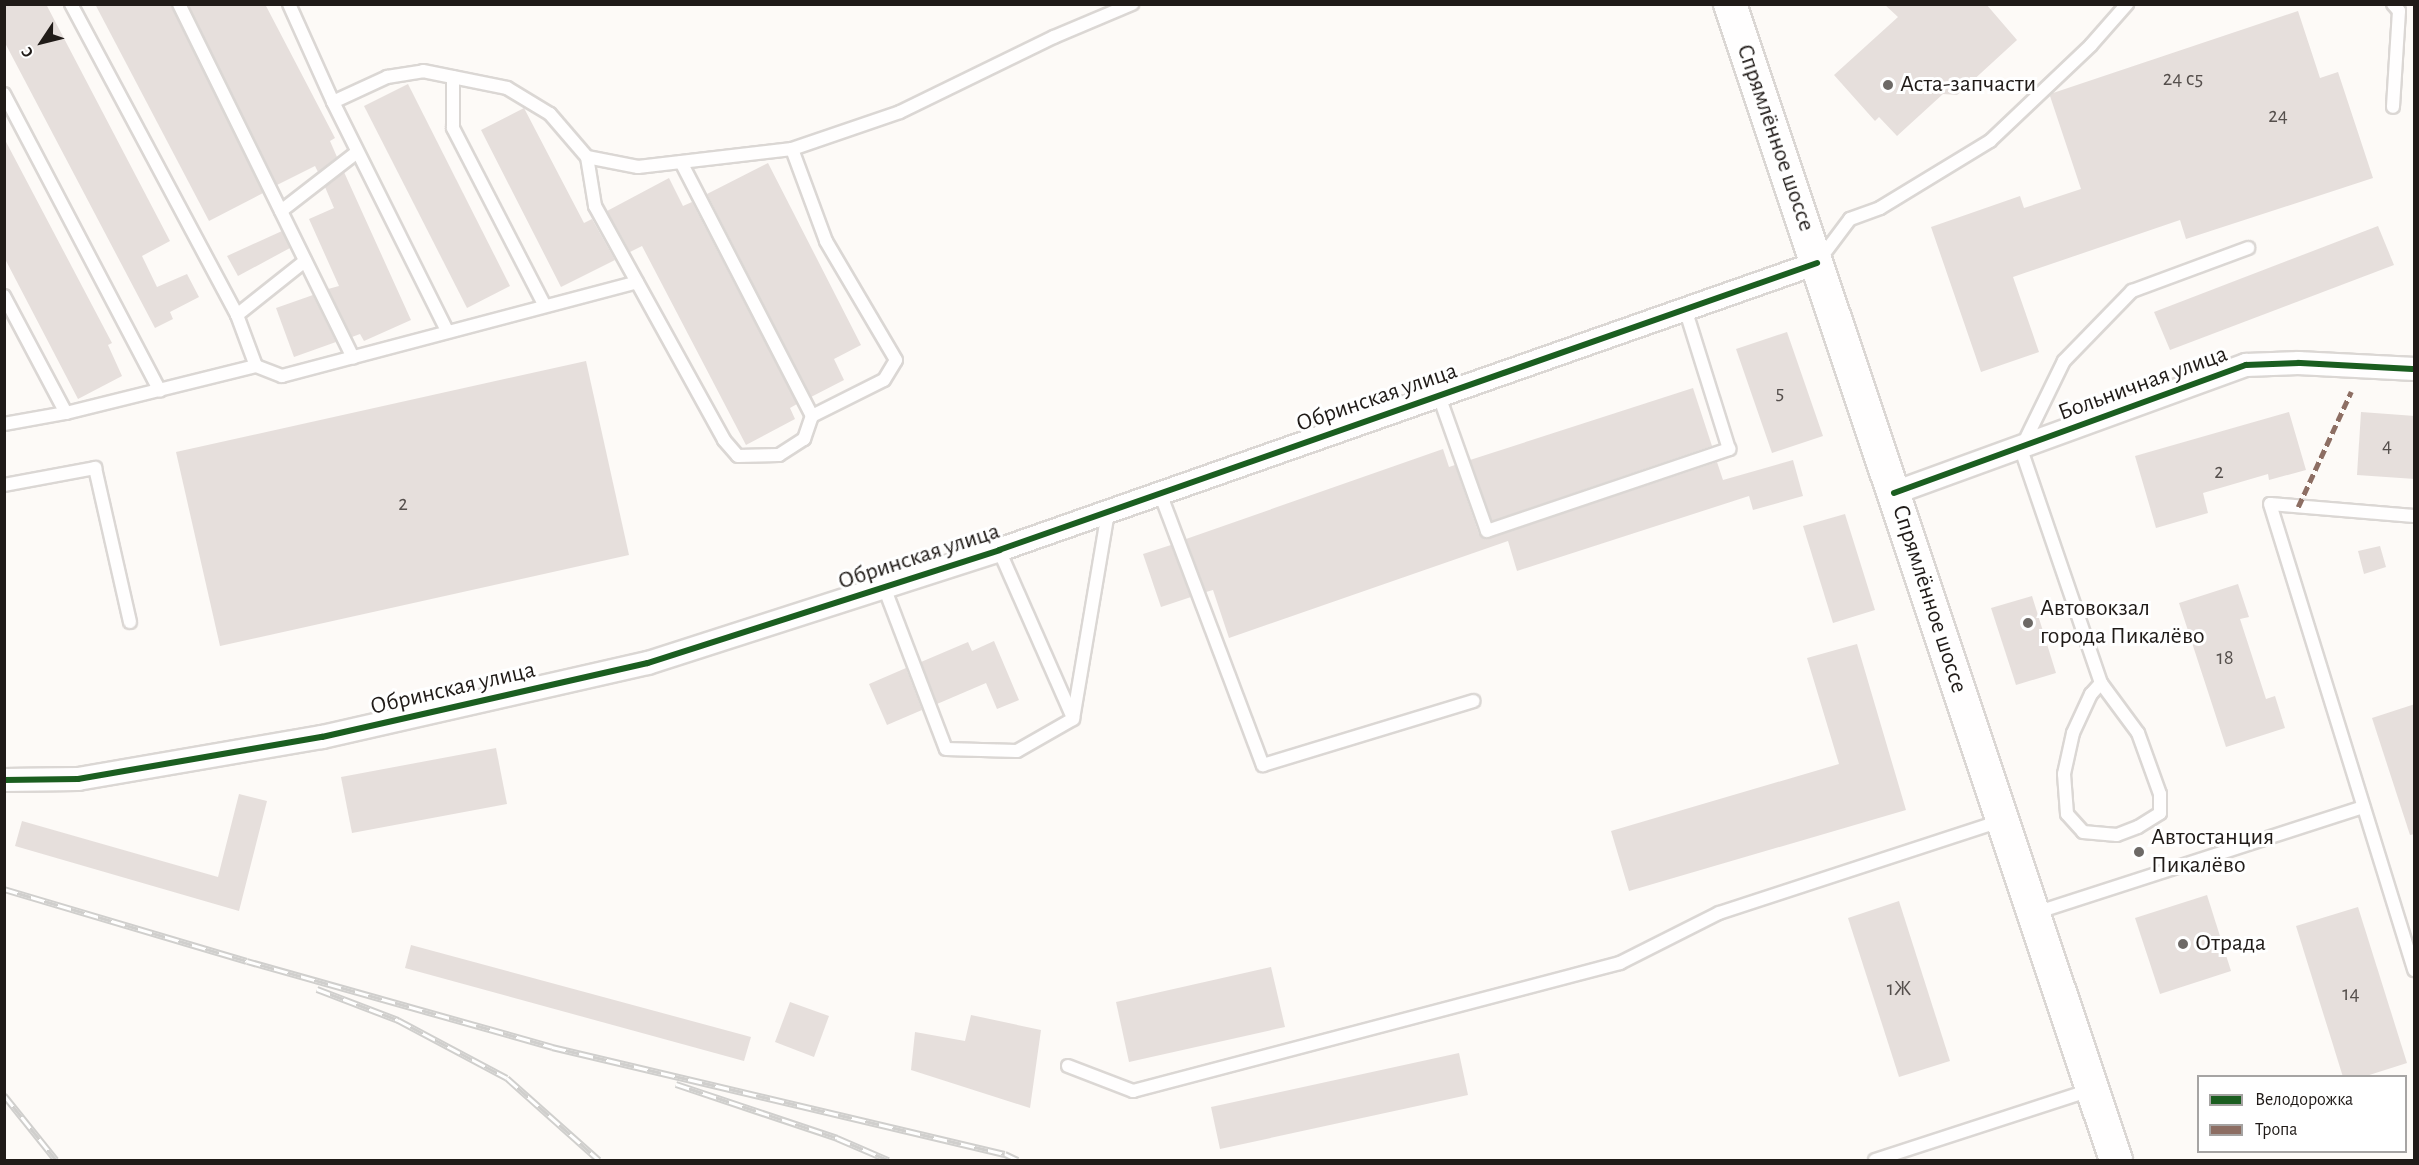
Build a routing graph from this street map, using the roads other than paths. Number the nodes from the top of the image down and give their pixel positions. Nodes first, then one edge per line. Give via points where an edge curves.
1 (71, 4) edge
2 (179, 4) edge
3 (289, 4) edge
4 (1131, 4) edge
5 (1730, 4) edge
6 (2127, 4) edge
7 (2393, 4) edge
8 (453, 77) junction
9 (4, 94) edge
10 (333, 102) junction
11 (2393, 107) dead end
12 (792, 149) junction
13 (357, 152) junction
14 (587, 157) junction
15 (681, 162) junction
16 (281, 211) junction
17 (2248, 248) dead end
18 (305, 261) junction
19 (1817, 263) junction
20 (637, 282) junction
21 (4, 296) edge
22 (545, 306) junction
23 (1685, 309) junction
24 (237, 315) junction
25 (447, 331) junction
26 (353, 358) junction
27 (256, 366) junction
28 (2415, 369) edge
29 (160, 391) junction
30 (1439, 396) junction
31 (66, 413) junction
32 (812, 416) junction
33 (4, 424) edge
34 (2021, 449) junction
35 (4, 485) edge
36 (1160, 493) junction
37 (1894, 493) junction
38 (1108, 512) junction
39 (2415, 516) edge
40 (999, 550) junction
41 (884, 587) junction
42 (130, 622) dead end
43 (2101, 683) junction
44 (1473, 701) dead end
45 (1073, 719) junction
46 (4, 780) edge
47 (2363, 807) junction
48 (2003, 820) junction
49 (2034, 913) junction
50 (2415, 970) edge
51 (1068, 1066) dead end
52 (2093, 1090) junction
53 (1875, 1161) edge
54 (2116, 1161) edge

1 - 24 lane
2 - 16 lane
3 - 10 lane
4 - 12 lane via 900,112
5 - 19 main road, Спрямлённое шоссе
6 - 19 lane via 2091,45 1989,141 1880,208 1850,219
7 - 11 lane via 2399,12
8 - 10 lane via 423,71 387,76
8 - 14 lane via 507,88 550,114
8 - 22 lane via 453,128
9 - 29 lane
10 - 13 lane
12 - 15 lane
12 - 32 lane via 826,241 896,360 884,380
13 - 16 lane
13 - 25 lane
14 - 15 lane via 638,167
14 - 20 lane via 595,206
15 - 32 lane
16 - 18 lane
17 - 34 lane via 2132,291 2064,361
18 - 24 lane
18 - 26 lane
19 - 23 street, Обринская улица
19 - 37 main road, Спрямлённое шоссе
20 - 22 lane
20 - 32 lane via 724,440 738,456 779,455 804,439
21 - 31 lane
22 - 25 lane
23 - 30 street, Обринская улица
23 - 30 lane via 1729,449 1487,531
24 - 27 lane
25 - 26 lane
26 - 27 lane via 282,376
27 - 29 lane
28 - 34 street, Больничная улица via 2299,363 2246,365
29 - 31 lane
30 - 36 street, Обринская улица
31 - 33 lane
34 - 37 street, Больничная улица
34 - 43 lane
35 - 42 lane via 96,468
36 - 38 street, Обринская улица
36 - 44 lane via 1263,765
37 - 48 main road, Спрямлённое шоссе
38 - 40 street, Обринская улица
38 - 45 lane
39 - 47 lane via 2270,504
40 - 41 street, Обринская улица
40 - 45 lane
41 - 45 lane via 946,750 1017,751
41 - 46 street, Обринская улица via 648,663 322,737 78,779
43 - 43 lane via 2091,694 2073,733 2064,774 2067,814 2083,832 2117,835 2160,813 2160,794 2138,733
47 - 49 lane
47 - 50 lane
48 - 49 main road, Спрямлённое шоссе
48 - 51 lane via 1719,913 1620,963 1133,1091
49 - 52 main road, Спрямлённое шоссе
52 - 53 lane
52 - 54 main road, Спрямлённое шоссе

